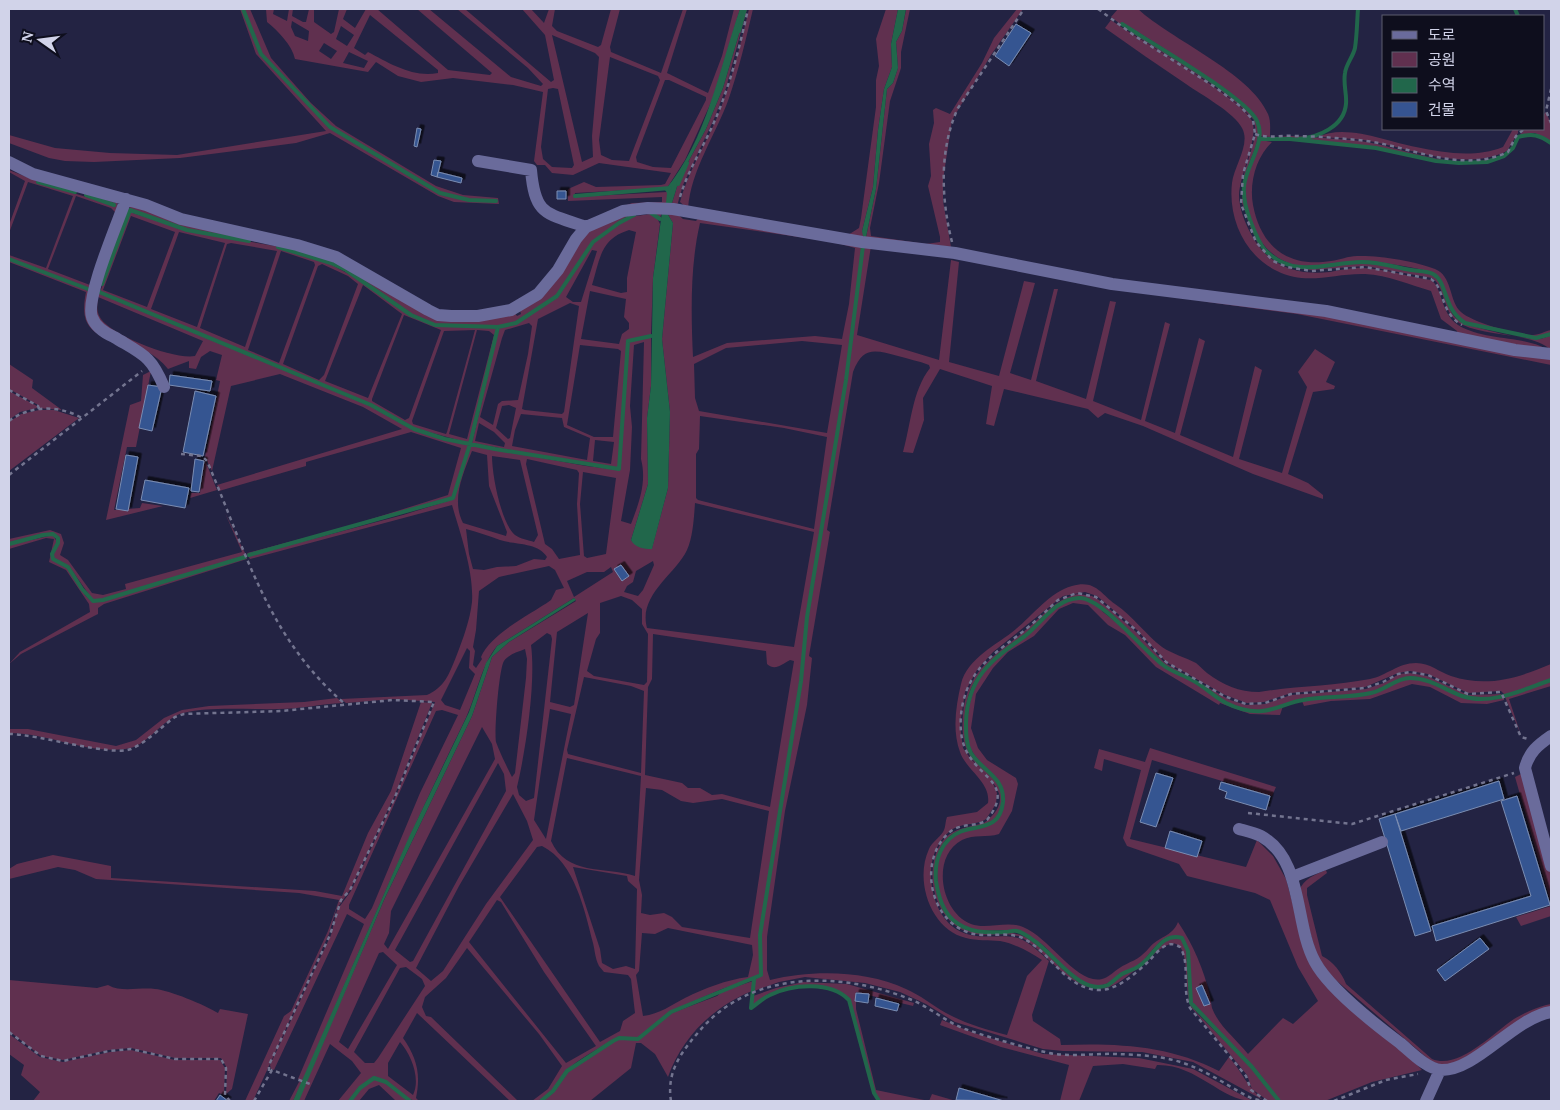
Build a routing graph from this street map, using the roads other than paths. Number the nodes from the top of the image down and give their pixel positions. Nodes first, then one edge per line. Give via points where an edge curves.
1 (478, 161) dead end
2 (9, 162) edge
3 (126, 199) junction
4 (586, 227) junction
5 (1551, 354) edge
6 (164, 387) dead end
7 (1551, 736) edge
8 (1239, 829) dead end
9 (1382, 842) dead end
10 (1551, 866) edge
11 (1292, 877) junction
12 (1551, 1012) edge
13 (1440, 1070) junction
14 (1426, 1101) edge

1 - 4 street via 531,170 540,207 552,215
2 - 3 street via 57,182
3 - 4 street via 181,219 298,245 336,257 428,310 451,316 478,316 511,310 538,294
3 - 6 street via 91,298 91,316 99,328 143,354 152,363
4 - 5 street via 635,209 679,210 862,242 955,253 1112,284 1293,306 1506,349
7 - 10 street via 1537,746 1527,759 1525,768
8 - 11 street via 1262,837 1280,854
9 - 11 street
11 - 13 street via 1303,933 1325,976 1394,1038 1431,1067
12 - 13 street via 1528,1021 1460,1066
13 - 14 street

